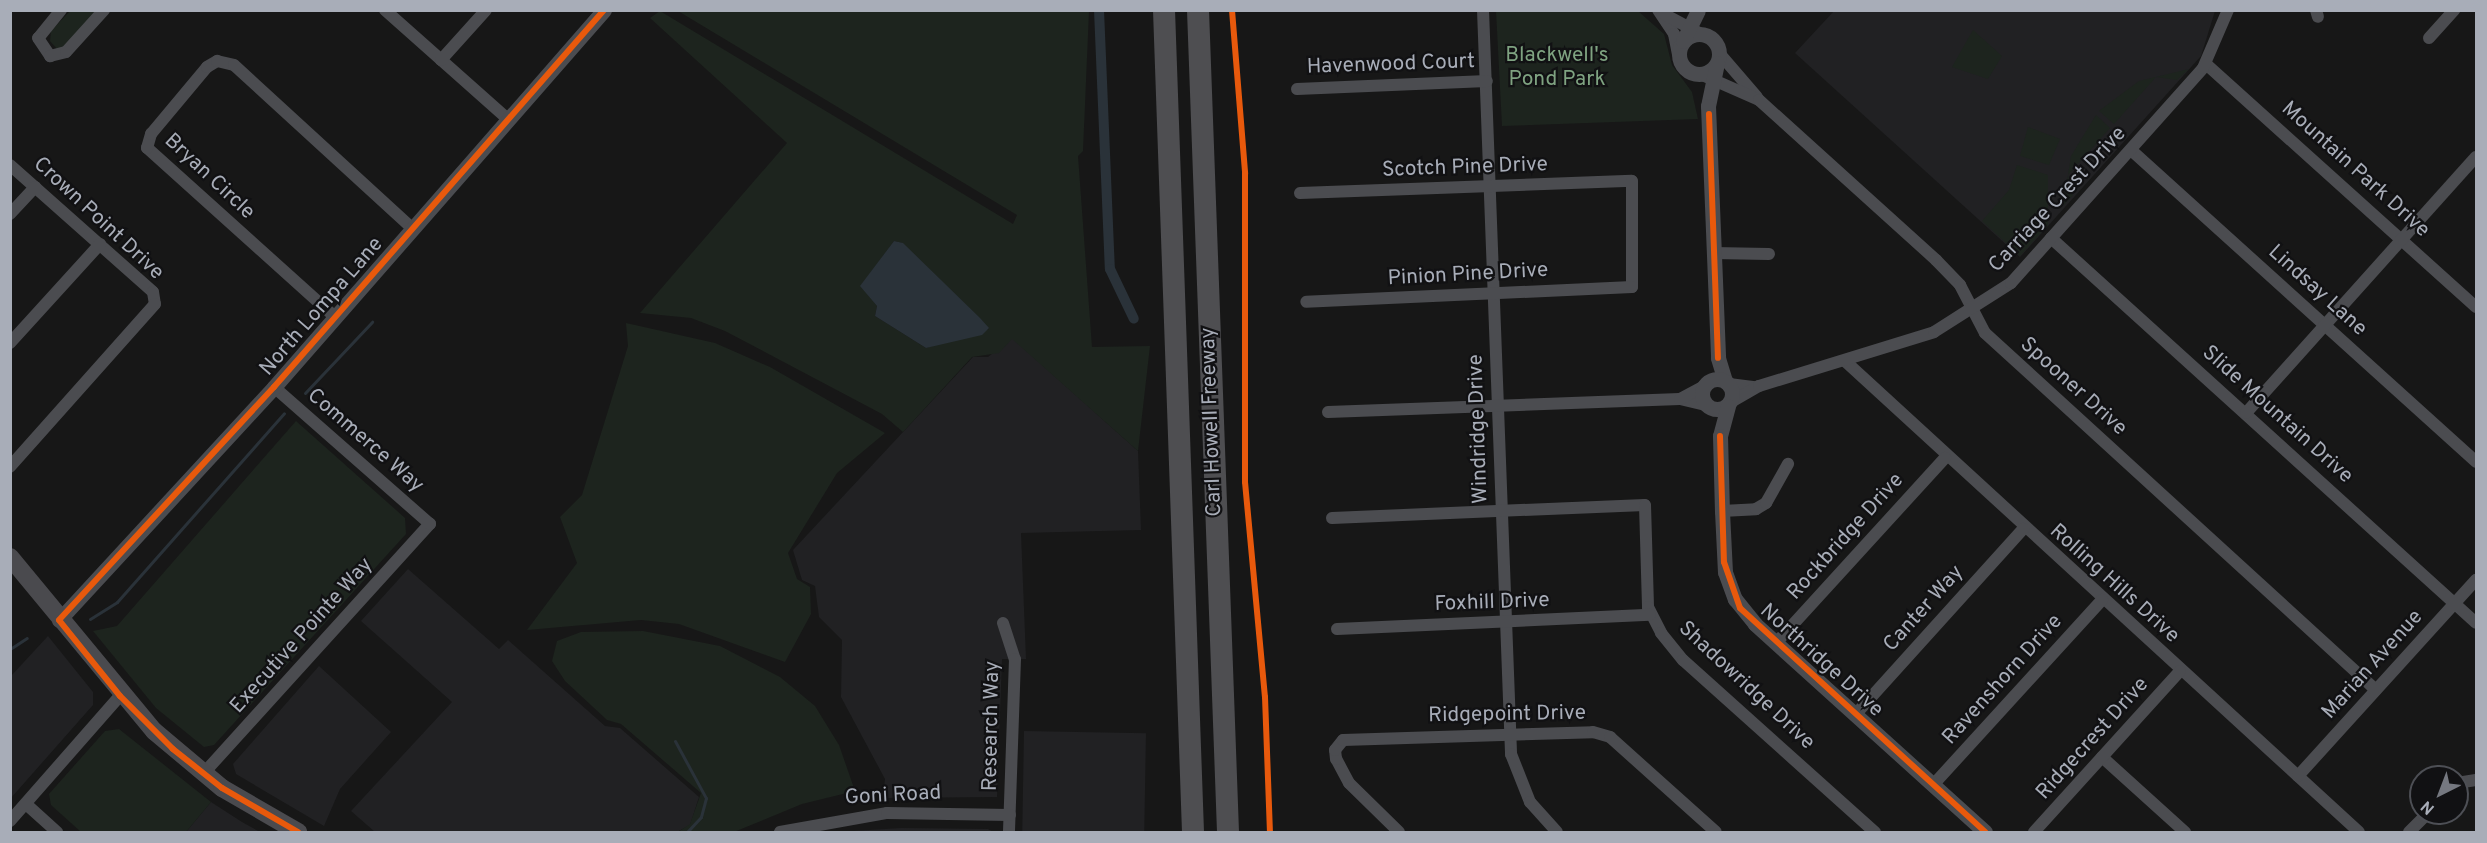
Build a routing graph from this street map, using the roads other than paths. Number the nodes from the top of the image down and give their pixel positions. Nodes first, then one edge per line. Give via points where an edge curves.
1 (61, 10) edge
2 (104, 10) edge
3 (385, 10) edge
4 (486, 10) edge
5 (604, 10) edge
6 (1164, 10) edge
7 (1198, 10) edge
8 (1483, 10) edge
9 (1698, 10) edge
10 (1703, 10) edge
11 (2228, 10) edge
12 (2454, 10) edge
13 (1658, 11) edge
14 (2429, 38) dead end
15 (1693, 39) junction
16 (441, 60) junction
17 (2206, 64) junction
18 (1707, 67) junction
19 (1486, 81) junction
20 (1297, 89) dead end
21 (1759, 100) junction
22 (1708, 114) junction
23 (509, 120) junction
24 (2132, 150) junction
25 (2476, 157) edge
26 (10, 165) edge
27 (35, 187) junction
28 (1491, 188) junction
29 (1300, 193) dead end
30 (10, 214) edge
31 (413, 229) junction
32 (2051, 238) junction
33 (2402, 238) junction
34 (100, 244) junction
35 (1713, 253) junction
36 (1769, 254) dead end
37 (1632, 287) joint
38 (1494, 292) junction
39 (1306, 302) dead end
40 (2476, 307) edge
41 (1974, 311) junction
42 (335, 317) junction
43 (2326, 325) junction
44 (10, 343) edge
45 (1718, 358) junction
46 (1845, 361) junction
47 (1727, 383) junction
48 (1706, 385) junction
49 (1760, 386) junction
50 (274, 387) junction
51 (1680, 399) junction
52 (1730, 404) junction
53 (1498, 406) junction
54 (1707, 406) junction
55 (1328, 412) dead end
56 (2246, 413) junction
57 (1720, 436) junction
58 (1945, 458) junction
59 (13, 461) edge
60 (2476, 462) edge
61 (1788, 464) dead end
62 (1501, 511) junction
63 (1722, 511) junction
64 (1332, 518) dead end
65 (430, 524) joint
66 (2023, 529) junction
67 (10, 557) edge
68 (2476, 579) edge
69 (2102, 600) junction
70 (2455, 604) junction
71 (1650, 615) junction
72 (59, 620) junction
73 (1506, 622) junction
74 (1003, 623) dead end
75 (2476, 623) edge
76 (1336, 629) dead end
77 (1776, 643) junction
78 (2180, 671) junction
79 (2376, 690) junction
80 (120, 696) junction
81 (1855, 715) junction
82 (1189, 731) junction
83 (1509, 731) junction
84 (2102, 758) junction
85 (203, 774) junction
86 (2298, 776) junction
87 (1933, 785) junction
88 (26, 804) junction
89 (1010, 815) junction
90 (10, 821) edge
91 (57, 832) edge
92 (298, 832) edge
93 (780, 832) edge
94 (1009, 832) edge
95 (1179, 832) edge
96 (1193, 832) edge
97 (1229, 832) edge
98 (1399, 832) edge
99 (1557, 832) edge
100 (1716, 832) edge
101 (1875, 832) edge
102 (1985, 832) edge
103 (2034, 832) edge
104 (2182, 832) edge
105 (2360, 832) edge

1 - 2 street via 38,38 50,56 66,52
3 - 16 street
4 - 16 street
5 - 23 street, North Lompa Lane
6 - 82 highway, Carl Howell Freeway
7 - 97 highway, Carl Howell Freeway
8 - 19 street, Windridge Drive
9 - 15 street
10 - 15 street
11 - 17 street, Carriage Crest Drive
12 - 14 street
13 - 15 street
13 - 15 street
15 - 18 street
15 - 18 street
16 - 23 street
17 - 24 street, Carriage Crest Drive
17 - 33 street, Mountain Park Drive
18 - 21 street, Spooner Drive
18 - 21 street, Spooner Drive
18 - 22 street
18 - 22 street
19 - 20 street, Havenwood Court
19 - 28 street, Windridge Drive
21 - 41 street, Spooner Drive via 1935,260 1960,285
22 - 35 street
23 - 31 street, North Lompa Lane
24 - 32 street, Carriage Crest Drive
24 - 43 street, Lindsay Lane
25 - 33 street
26 - 27 street, Crown Point Drive
27 - 30 street
27 - 34 street, Crown Point Drive
28 - 29 street, Scotch Pine Drive
28 - 37 street, Scotch Pine Drive via 1632,181
28 - 38 street, Windridge Drive
31 - 42 street, North Lompa Lane
31 - 42 street, Bryan Circle via 234,65 217,62 207,67 151,135 147,148
32 - 41 street, Carriage Crest Drive via 2011,283
32 - 56 street, Slide Mountain Drive
33 - 40 street, Mountain Park Drive
33 - 43 street
34 - 44 street
34 - 59 street, Crown Point Drive via 153,292 155,304
35 - 36 street
35 - 45 street
37 - 38 street, Pinion Pine Drive
38 - 39 street, Pinion Pine Drive
38 - 53 street, Windridge Drive
41 - 46 street, Carriage Crest Drive via 1934,332
41 - 79 street, Spooner Drive via 1985,333
42 - 50 street, North Lompa Lane
43 - 56 street
43 - 60 street, Lindsay Lane
45 - 47 street
45 - 48 street
46 - 49 street, Carriage Crest Drive
46 - 58 street, Rolling Hills Drive
47 - 48 street
47 - 49 street, Carriage Crest Drive
47 - 52 street
48 - 51 street
48 - 54 street, Northridge Drive
49 - 52 street, Carriage Crest Drive
50 - 65 street, Commerce Way
50 - 72 street, North Lompa Lane
51 - 53 street
51 - 54 street
52 - 54 street
52 - 57 street, Northridge Drive
53 - 55 street
53 - 62 street, Windridge Drive
54 - 57 street, Northridge Drive
56 - 70 street, Slide Mountain Drive
57 - 63 street, Northridge Drive
58 - 66 street, Rolling Hills Drive
58 - 77 street, Rockbridge Drive
61 - 63 street via 1766,503 1755,509
62 - 64 street
62 - 71 street, Shadowridge Drive via 1645,505
62 - 73 street, Windridge Drive
63 - 77 street, Northridge Drive via 1731,591 1747,616
65 - 85 street, Executive Pointe Way
66 - 69 street, Rolling Hills Drive
66 - 81 street, Canter Way
67 - 72 main road
68 - 70 street, Marian Avenue
69 - 78 street, Rolling Hills Drive
69 - 87 street, Ravenshorn Drive
70 - 75 street, Slide Mountain Drive
70 - 79 street, Marian Avenue
71 - 73 street, Foxhill Drive
71 - 101 street, Shadowridge Drive via 1683,660
72 - 80 main road
73 - 76 street, Foxhill Drive
73 - 83 street, Windridge Drive
74 - 89 street, Research Way via 1015,659
77 - 81 street, Northridge Drive
78 - 84 street, Ridgecrest Drive
78 - 86 street, Rolling Hills Drive
79 - 86 street, Marian Avenue
80 - 85 main road
80 - 88 street
81 - 87 street, Northridge Drive
82 - 95 highway via 1181,763
82 - 96 highway, Carl Howell Freeway
83 - 98 street, Ridgepoint Drive via 1347,739 1336,746 1336,759 1357,795
83 - 99 street, Windridge Drive via 1522,787
83 - 100 street, Ridgepoint Drive via 1580,730 1610,737
84 - 103 street, Ridgecrest Drive
84 - 104 street
85 - 92 main road
86 - 105 street, Rolling Hills Drive
87 - 102 street, Northridge Drive
88 - 90 street
88 - 91 street
89 - 93 street, Goni Road via 887,813
89 - 94 street, Research Way

